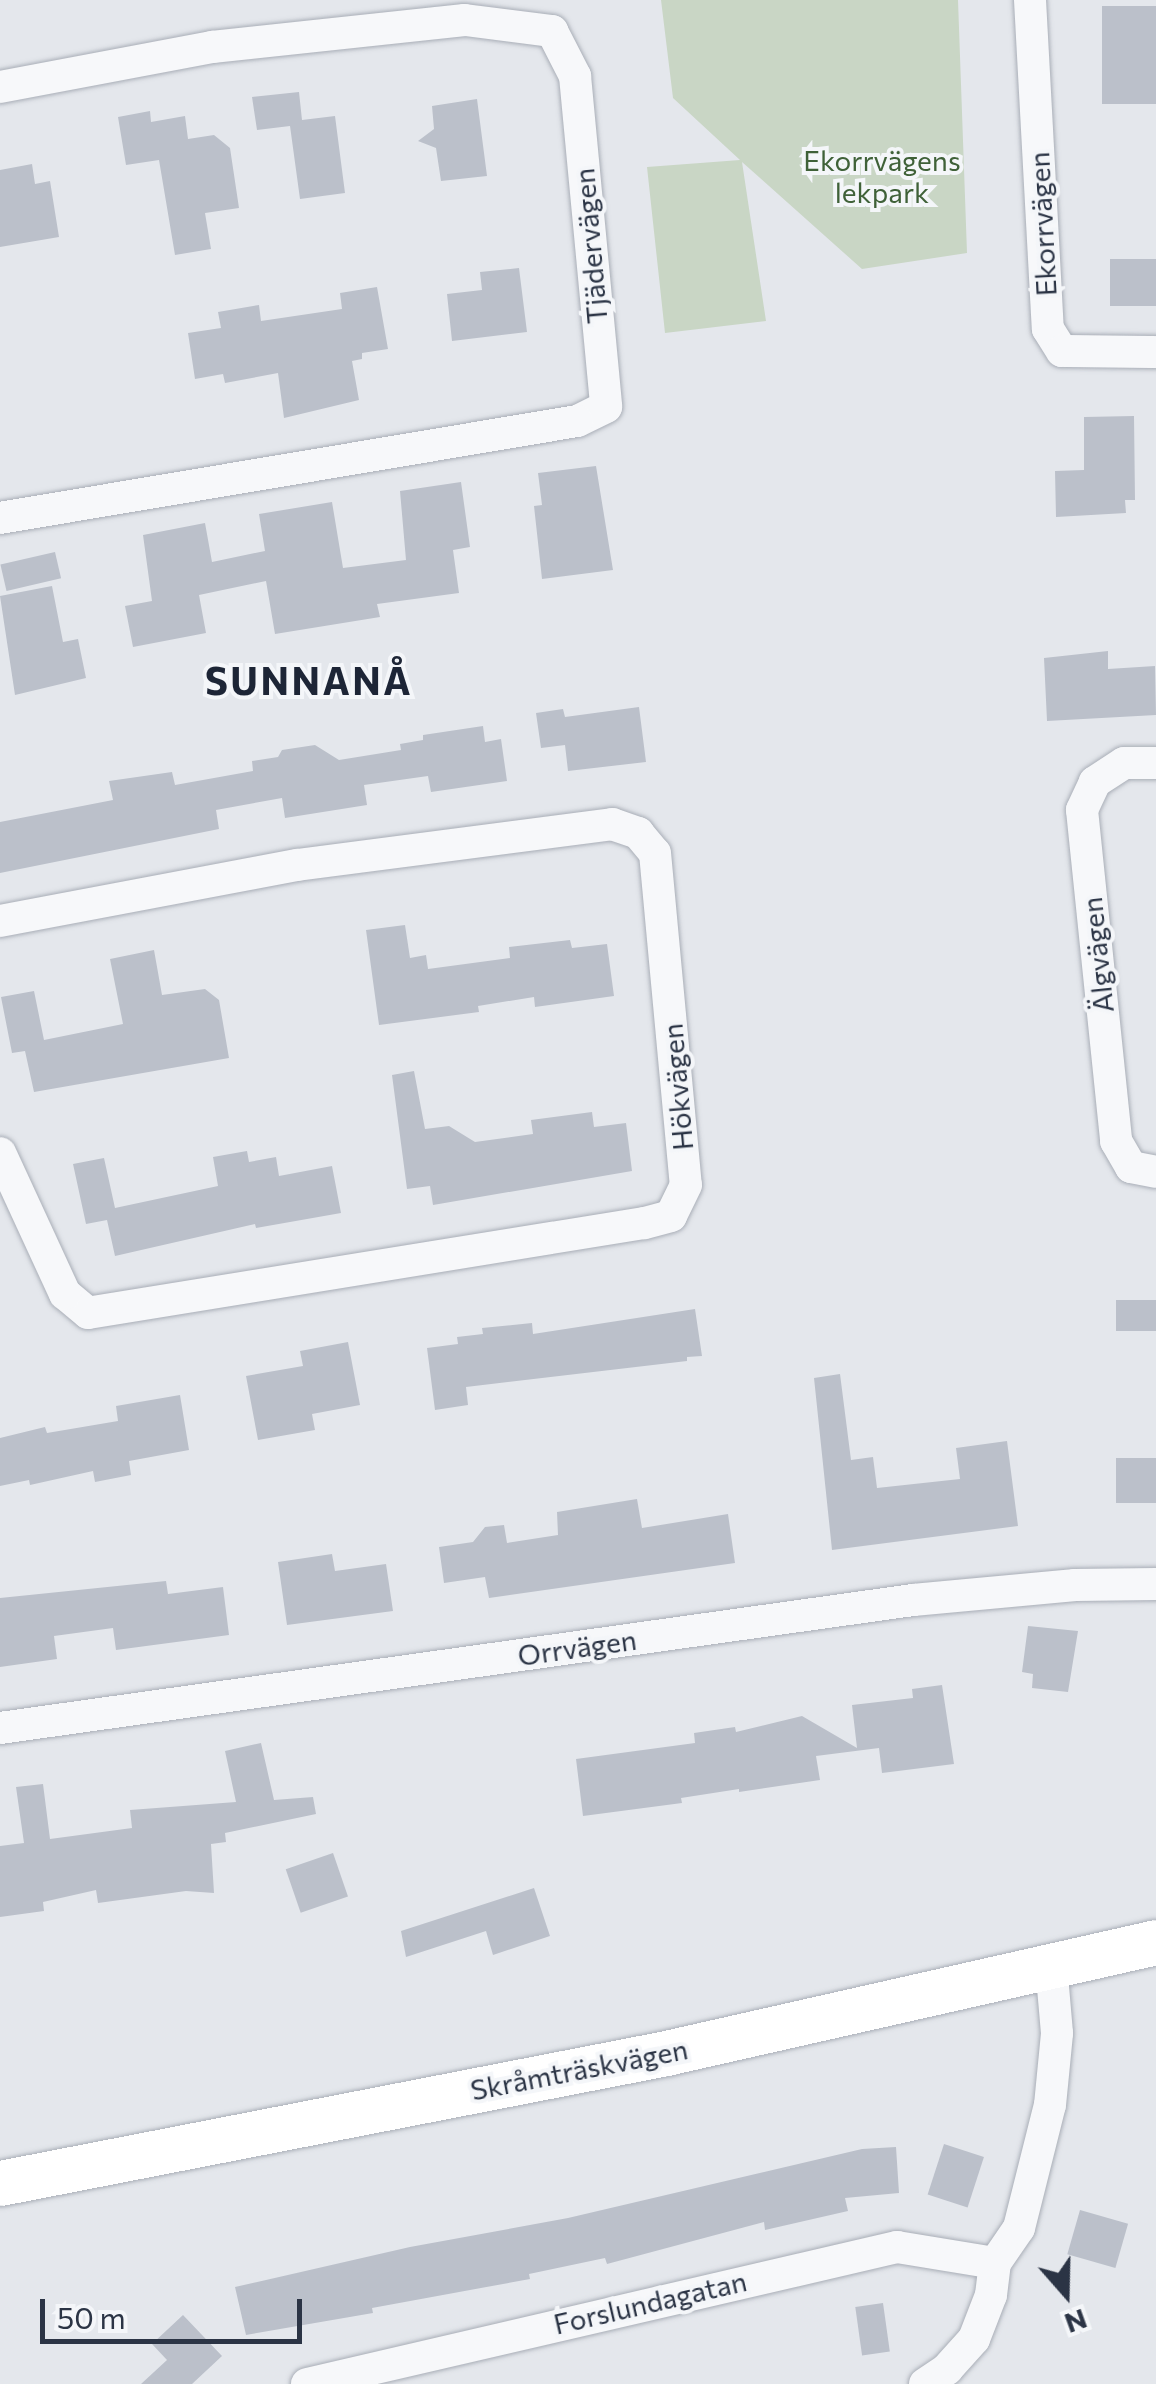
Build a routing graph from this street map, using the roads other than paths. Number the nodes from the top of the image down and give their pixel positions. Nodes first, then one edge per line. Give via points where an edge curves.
1 (1030, 0) edge
2 (0, 87) edge
3 (1156, 352) edge
4 (0, 518) edge
5 (1156, 763) edge
6 (0, 921) edge
7 (0, 1153) edge
8 (1156, 1172) edge
9 (1156, 1584) edge
10 (0, 1728) edge
11 (1156, 1942) edge
12 (1050, 1964) junction
13 (0, 2183) edge
14 (995, 2263) junction
15 (307, 2384) edge
16 (925, 2384) edge

1 - 3 street, Ekorrvägen via 1048,329 1062,350
2 - 4 street, Tjädervägen via 212,47 465,20 552,31 574,76 606,406 577,422
5 - 8 street, Älgvägen via 1124,764 1095,782 1082,810 1116,1141 1131,1167
6 - 7 street, Hökvägen via 297,865 612,824 638,833 655,853 686,1185 671,1216 644,1223 88,1312 65,1294
9 - 10 street, Orrvägen via 1075,1584 913,1600
11 - 12 main road, Skråmträskvägen
12 - 13 main road, Skråmträskvägen via 666,2053
12 - 14 street via 1057,2033 1050,2105 1018,2228
14 - 15 street, Forslundagatan via 897,2247
14 - 16 street via 974,2339

